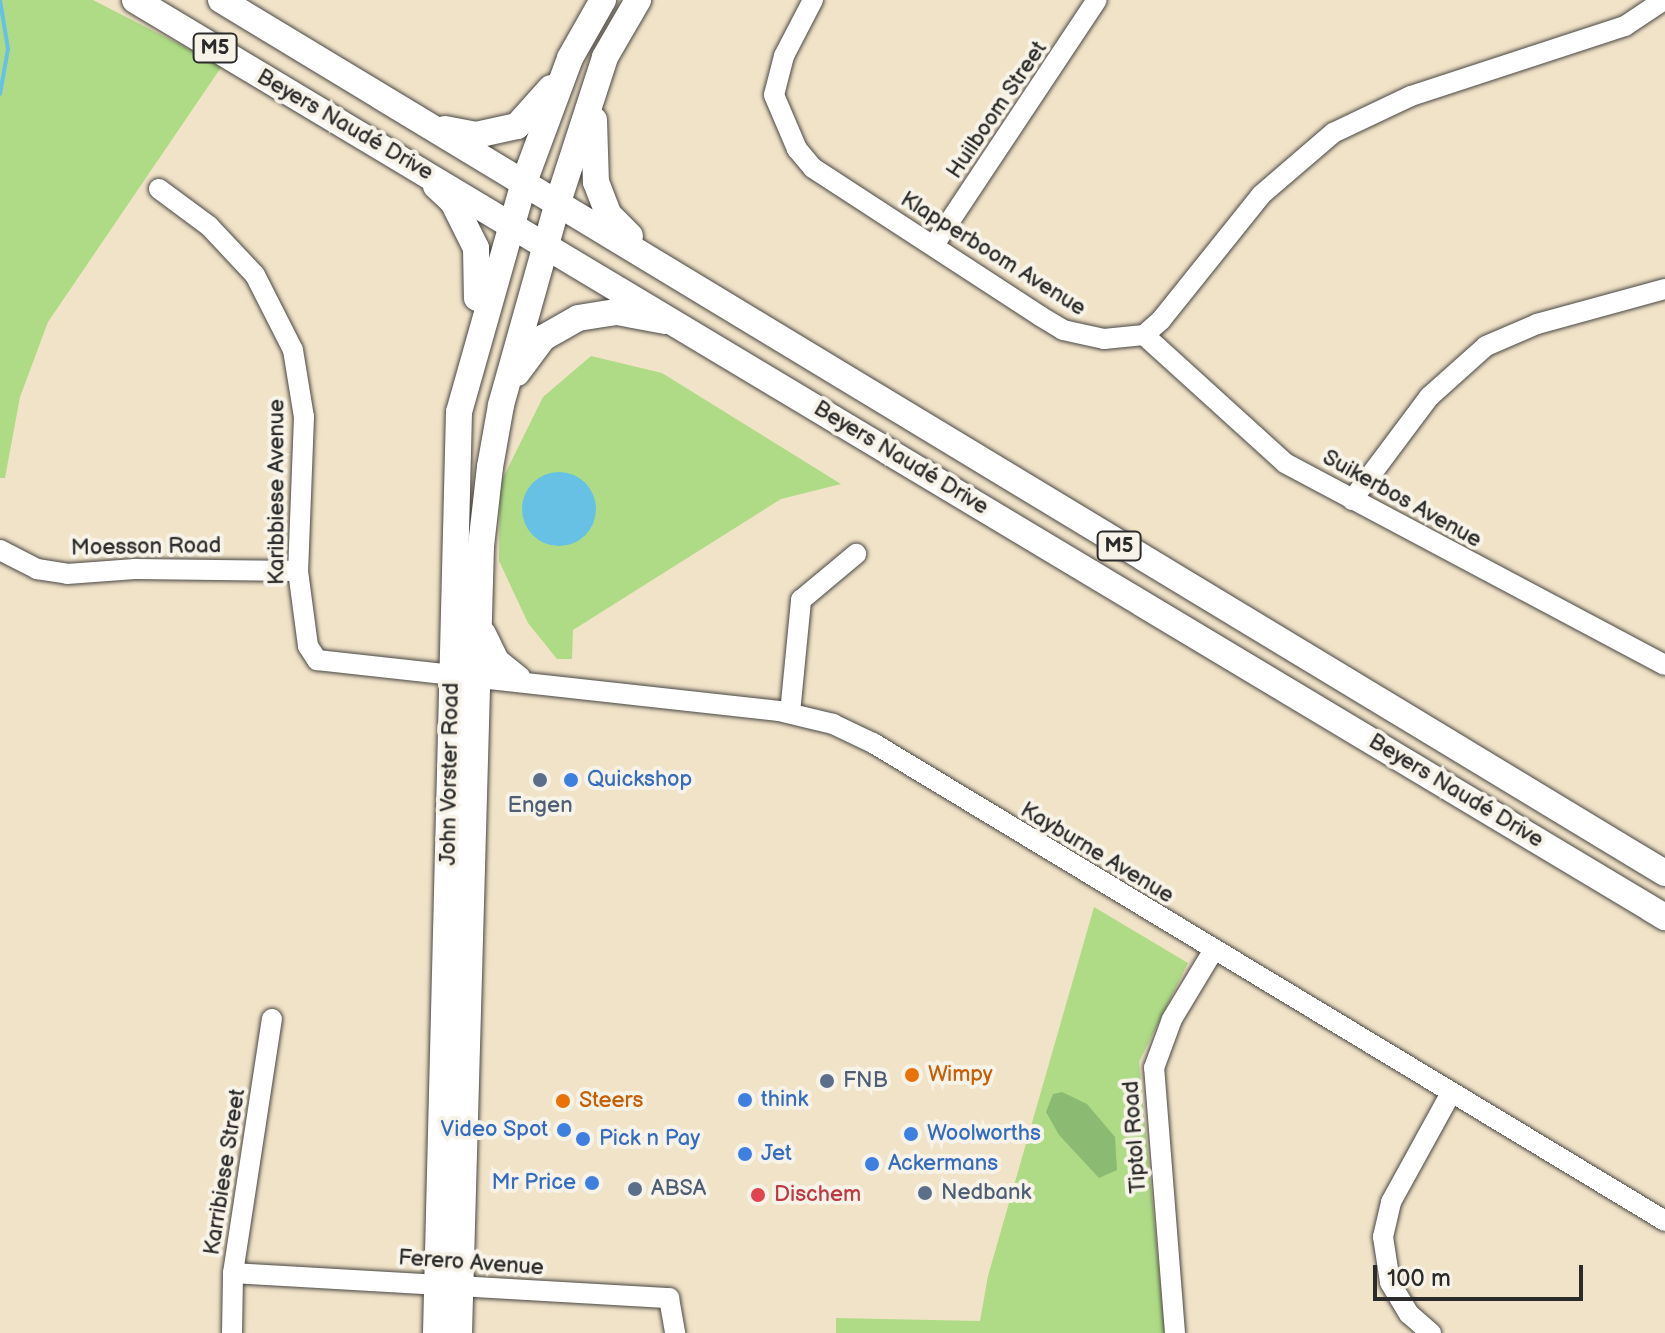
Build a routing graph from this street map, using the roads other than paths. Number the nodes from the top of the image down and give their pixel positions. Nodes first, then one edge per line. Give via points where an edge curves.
1 (135, 0) edge
2 (221, 0) edge
3 (603, 0) edge
4 (638, 0) edge
5 (813, 0) edge
6 (1097, 0) edge
7 (1664, 0) edge
8 (605, 57) junction
9 (570, 58) junction
10 (419, 121) junction
11 (402, 158) junction
12 (524, 182) junction
13 (159, 189) dead end
14 (558, 202) junction
15 (510, 223) junction
16 (546, 244) junction
17 (934, 245) junction
18 (693, 284) junction
19 (1665, 289) edge
20 (688, 327) junction
21 (1144, 335) junction
22 (469, 361) junction
23 (501, 405) junction
24 (1352, 500) junction
25 (0, 550) edge
26 (856, 554) dead end
27 (298, 571) junction
28 (480, 623) junction
29 (1665, 665) edge
30 (453, 673) junction
31 (481, 676) junction
32 (518, 679) junction
33 (790, 713) junction
34 (1665, 873) edge
35 (1665, 917) edge
36 (1213, 951) junction
37 (272, 1019) dead end
38 (1451, 1093) junction
39 (1665, 1221) edge
40 (233, 1273) junction
41 (449, 1286) junction
42 (232, 1333) edge
43 (436, 1333) edge
44 (459, 1333) edge
45 (675, 1333) edge
46 (1175, 1333) edge
47 (1431, 1333) edge

1 - 11 main road, Beyers Naudé Drive / M5
2 - 10 main road, Beyers Naudé Drive / M5
3 - 9 main road
4 - 8 main road
5 - 17 street, Klapperboom Avenue via 776,77 774,95 787,132 813,168
6 - 17 street, Huilboom Street
7 - 21 street via 1625,26 1411,96 1333,133 1261,195 1180,301
8 - 14 main road, John Vorster Road
8 - 18 main road via 591,137 600,196 623,231
9 - 10 main road via 540,104 517,126 476,135
9 - 12 main road, John Vorster Road
10 - 12 main road, Beyers Naudé Drive / M5
11 - 15 main road, Beyers Naudé Drive / M5
11 - 22 main road via 453,202 476,248 480,272
12 - 14 main road, Beyers Naudé Drive / M5
12 - 15 main road, John Vorster Road
13 - 27 street, Karibbiese Avenue via 209,226 255,275 293,350 304,417
14 - 16 main road, John Vorster Road
14 - 18 main road, Beyers Naudé Drive / M5
15 - 16 main road, Beyers Naudé Drive / M5
15 - 22 main road, John Vorster Road
16 - 20 main road, Beyers Naudé Drive / M5
16 - 23 main road, John Vorster Road
17 - 21 street, Klapperboom Avenue via 1063,330 1104,339
18 - 34 main road, Beyers Naudé Drive / M5
19 - 24 street via 1537,324 1486,346 1429,397
20 - 23 main road via 617,312 578,318 543,338 524,359
20 - 35 main road, Beyers Naudé Drive / M5
21 - 24 street, Suikerbos Avenue via 1267,450
22 - 30 main road, John Vorster Road via 458,426
23 - 28 main road, John Vorster Road via 481,546
24 - 29 street, Suikerbos Avenue
25 - 27 street, Moesson Road via 37,569 67,574 135,569
26 - 33 street via 801,600
27 - 30 street, Karibbiese Avenue via 308,646 317,660
28 - 31 main road, John Vorster Road
28 - 32 main road via 496,661
30 - 31 street, Kayburne Avenue
30 - 41 main road, John Vorster Road
31 - 32 street, Kayburne Avenue
31 - 41 main road, John Vorster Road
32 - 33 street, Kayburne Avenue
33 - 36 street, Kayburne Avenue via 833,724 873,743
36 - 38 street, Kayburne Avenue
36 - 46 street, Tiptol Road via 1172,1019 1154,1068
37 - 40 street, Karribiese Street
38 - 39 street, Kayburne Avenue
38 - 47 street via 1391,1202 1383,1237 1390,1282 1409,1314
40 - 41 street, Ferero Avenue
40 - 42 street, Karribiese Street
41 - 43 main road, John Vorster Road
41 - 44 main road, John Vorster Road
41 - 45 street, Ferero Avenue via 669,1298

